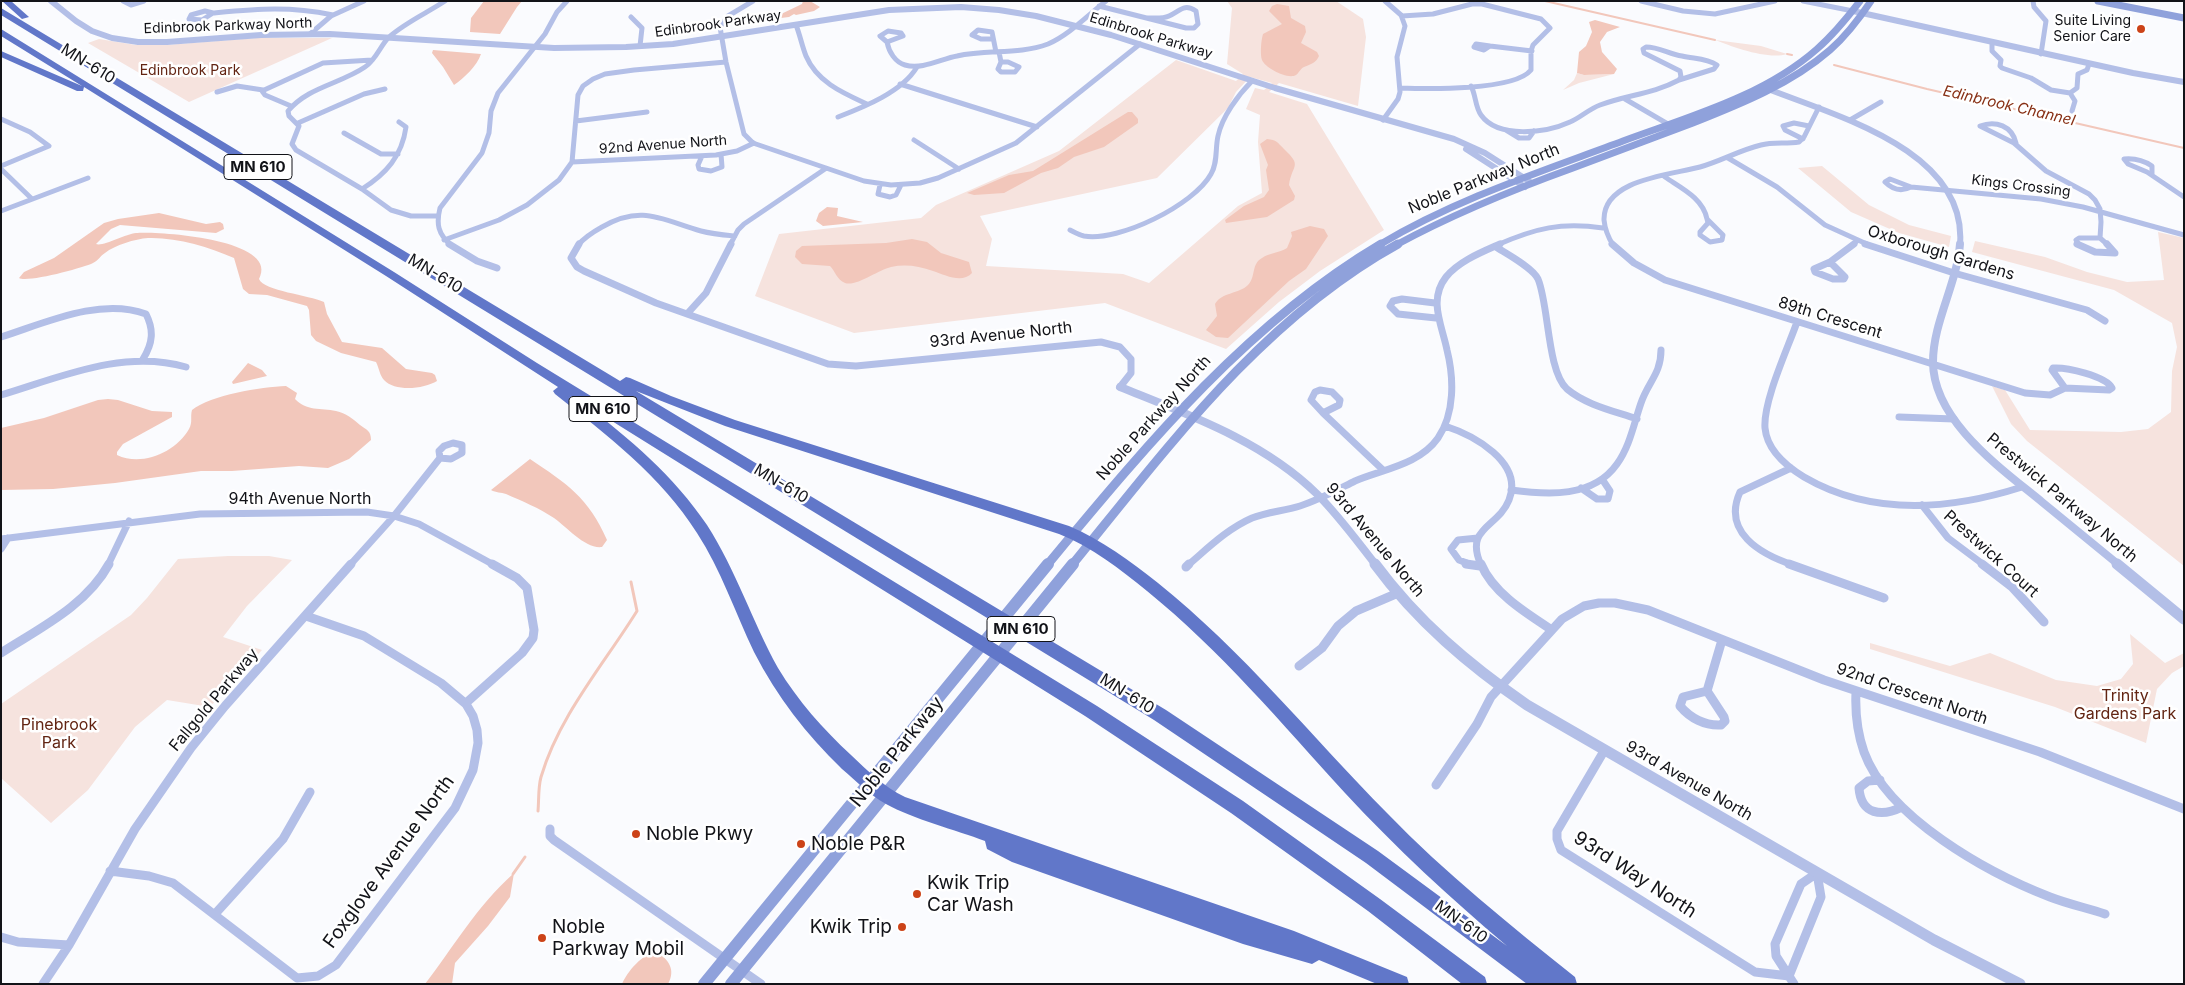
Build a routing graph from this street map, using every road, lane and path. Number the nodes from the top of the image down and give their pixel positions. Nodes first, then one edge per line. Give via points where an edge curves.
1 (6, 1) edge
2 (51, 1) edge
3 (123, 1) edge
4 (144, 1) edge
5 (364, 1) edge
6 (445, 1) edge
7 (568, 1) edge
8 (753, 1) edge
9 (1106, 1) edge
10 (1385, 1) edge
11 (1641, 1) edge
12 (1776, 1) edge
13 (1803, 1) edge
14 (1860, 1) edge
15 (1871, 1) edge
16 (2033, 1) edge
17 (2098, 1) edge
18 (2116, 1) edge
19 (939, 4) edge
20 (1100, 6) junction
21 (1, 11) edge
22 (1853, 12) junction
23 (213, 13) dead end
24 (1863, 14) junction
25 (333, 15) junction
26 (1402, 16) junction
27 (2184, 16) edge
28 (631, 17) dead end
29 (1148, 18) junction
30 (796, 25) junction
31 (1074, 26) junction
32 (35, 31) junction
33 (1, 32) edge
34 (310, 34) junction
35 (389, 36) junction
36 (722, 38) junction
37 (993, 39) dead end
38 (887, 42) dead end
39 (1992, 43) junction
40 (1140, 44) junction
41 (640, 46) junction
42 (1490, 46) dead end
43 (534, 47) junction
44 (1532, 50) junction
45 (997, 52) junction
46 (1, 54) edge
47 (2041, 54) junction
48 (372, 60) junction
49 (726, 62) junction
50 (1001, 62) dead end
51 (2088, 64) junction
52 (917, 67) junction
53 (1678, 80) junction
54 (1252, 81) junction
55 (2184, 82) edge
56 (900, 84) junction
57 (1471, 86) junction
58 (1761, 86) junction
59 (1400, 88) junction
60 (385, 89) dead end
61 (263, 90) junction
62 (1770, 90) junction
63 (217, 92) dead end
64 (2070, 93) junction
65 (1625, 99) junction
66 (1881, 102) dead end
67 (867, 104) junction
68 (291, 106) junction
69 (1819, 107) junction
70 (2072, 111) dead end
71 (647, 112) dead end
72 (838, 117) dead end
73 (1, 119) edge
74 (1383, 120) junction
75 (1850, 120) junction
76 (576, 121) junction
77 (399, 122) dead end
78 (298, 123) junction
79 (1668, 124) junction
80 (1809, 126) junction
81 (1037, 127) junction
82 (1676, 130) junction
83 (1422, 131) junction
84 (344, 133) dead end
85 (1803, 139) junction
86 (914, 140) dead end
87 (754, 143) junction
88 (2016, 143) junction
89 (398, 154) junction
90 (721, 154) junction
91 (702, 156) junction
92 (1728, 158) junction
93 (208, 161) junction
94 (572, 162) junction
95 (1, 167) edge
96 (825, 169) junction
97 (959, 169) junction
98 (2152, 175) junction
99 (1665, 177) junction
100 (88, 178) dead end
101 (1517, 181) junction
102 (1528, 183) junction
103 (880, 184) junction
104 (901, 185) junction
105 (1911, 187) dead end
106 (362, 189) junction
107 (1948, 190) junction
108 (2184, 197) edge
109 (31, 198) junction
110 (1, 211) edge
111 (2102, 212) junction
112 (437, 216) junction
113 (1707, 219) dead end
114 (1604, 228) junction
115 (1070, 230) dead end
116 (2184, 235) edge
117 (735, 236) junction
118 (2100, 238) junction
119 (444, 240) junction
120 (1857, 241) junction
121 (1496, 247) junction
122 (1830, 262) dead end
123 (497, 268) dead end
124 (1954, 273) junction
125 (480, 302) junction
126 (1435, 303) junction
127 (687, 314) junction
128 (1436, 318) junction
129 (2105, 321) dead end
130 (1797, 322) junction
131 (1, 337) edge
132 (1661, 350) dead end
133 (143, 359) junction
134 (1933, 364) junction
135 (533, 366) junction
136 (186, 367) dead end
137 (1120, 387) joint
138 (2065, 388) junction
139 (1, 395) edge
140 (1179, 411) junction
141 (1323, 413) dead end
142 (1193, 417) junction
143 (1899, 417) dead end
144 (1637, 419) junction
145 (1954, 419) junction
146 (1445, 426) junction
147 (440, 458) dead end
148 (1791, 468) junction
149 (1383, 470) junction
150 (1602, 479) junction
151 (2022, 487) junction
152 (1581, 488) junction
153 (1511, 490) junction
154 (1321, 499) junction
155 (1922, 505) junction
156 (394, 516) junction
157 (129, 521) junction
158 (1074, 534) junction
159 (5, 538) edge
160 (1478, 538) junction
161 (1091, 542) junction
162 (1, 549) edge
163 (1480, 566) junction
164 (1186, 567) dead end
165 (1398, 593) junction
166 (1884, 598) dead end
167 (1017, 602) joint
168 (306, 616) junction
169 (2184, 619) edge
170 (2044, 622) dead end
171 (1552, 630) junction
172 (1722, 640) junction
173 (1, 653) edge
174 (1298, 666) dead end
175 (1500, 687) junction
176 (1707, 691) junction
177 (1856, 692) junction
178 (466, 703) junction
179 (1604, 751) junction
180 (1880, 780) junction
181 (869, 782) junction
182 (1436, 785) dead end
183 (310, 792) dead end
184 (886, 796) junction
185 (1902, 807) junction
186 (2184, 809) edge
187 (550, 829) dead end
188 (110, 871) junction
189 (1817, 873) junction
190 (215, 914) junction
191 (2105, 914) dead end
192 (1, 937) edge
193 (69, 945) junction
194 (725, 959) junction
195 (742, 970) junction
196 (1791, 980) edge
197 (2019, 983) edge
198 (43, 984) edge
199 (704, 984) edge
200 (731, 984) edge
201 (761, 984) edge
202 (1400, 984) edge
203 (1478, 984) edge
204 (1543, 984) edge
205 (1568, 984) edge

1 - 32 highway via 31,21
2 - 34 street, Edinbrook Parkway North via 91,32 128,41 180,42
3 - 4 street via 131,5
5 - 25 street
6 - 35 street
7 - 43 street
8 - 36 street via 724,21 720,27
9 - 20 street
10 - 26 street
11 - 12 street via 1693,13 1714,14
13 - 22 street
14 - 22 main road, Noble Parkway North
15 - 24 main road, Noble Parkway North
16 - 47 street via 2046,21
17 - 27 main road
18 - 27 main road
19 - 30 street, Edinbrook Parkway
19 - 31 street, Edinbrook Parkway via 1015,12
20 - 29 street
20 - 31 street
21 - 32 highway, MN-610 / MN 610
22 - 24 street
22 - 58 main road, Noble Parkway North via 1813,52
23 - 25 street via 279,8
24 - 39 street
24 - 62 main road, Noble Parkway North via 1825,54
25 - 34 street
26 - 44 street via 1433,14 1477,4 1535,17 1550,28 1534,43
26 - 59 street via 1405,26 1396,56
28 - 41 street via 642,28
29 - 29 street via 1167,17 1179,8 1190,7 1196,11 1198,25 1186,28
30 - 36 street, Edinbrook Parkway
30 - 67 street via 805,54 816,73 838,90
31 - 40 street, Edinbrook Parkway
31 - 45 street via 1047,44
32 - 125 highway, MN-610 / MN 610
33 - 93 highway, MN-610 / MN 610
34 - 35 street, Edinbrook Parkway North
35 - 43 street, Edinbrook Parkway
35 - 48 street
36 - 41 street, Edinbrook Parkway
36 - 49 street
37 - 45 street
38 - 52 street via 896,60
39 - 47 street
39 - 64 street via 1992,51 2001,60 2002,68 2031,78 2051,90
40 - 54 street, Edinbrook Parkway
40 - 81 street
41 - 43 street, Edinbrook Parkway
42 - 44 street
43 - 112 street via 498,93 482,153
44 - 57 street via 1533,68 1526,77 1510,83
45 - 50 street
45 - 52 street via 959,55
46 - 93 highway via 92,95
47 - 51 street
48 - 61 street via 323,63
48 - 68 street via 359,71
49 - 76 street via 625,71 596,77 579,90
49 - 87 street via 742,129
51 - 55 street
51 - 64 street via 2087,70 2078,74 2078,88
52 - 56 street
53 - 53 street via 1682,77 1680,72 1644,53 1643,48 1654,47 1680,56 1709,60 1717,66
53 - 65 street via 1658,92
54 - 74 street, Edinbrook Parkway
54 - 115 street via 1241,92 1218,136 1213,172 1190,196 1121,233 1089,236 1076,235
56 - 67 street
56 - 81 street
57 - 59 street
57 - 65 street via 1477,96 1480,113 1487,121 1520,139 1529,138 1534,131 1566,124 1594,107
58 - 62 street, Prestwick Parkway North
58 - 79 main road, Noble Parkway North
59 - 74 street via 1398,99
60 - 78 street via 365,94
61 - 63 street via 237,86
61 - 68 street via 264,95
62 - 69 street, Prestwick Parkway North
62 - 82 main road, Noble Parkway North
64 - 70 street via 2075,101
65 - 79 street
66 - 75 street
67 - 72 street
68 - 78 street via 288,114
69 - 75 street, Prestwick Parkway North
69 - 80 street
71 - 76 street
73 - 95 street via 30,132 49,146
74 - 83 street, Edinbrook Parkway
75 - 107 street, Prestwick Parkway North via 1900,146 1929,169
76 - 94 street
77 - 89 street via 406,127
78 - 106 street via 300,126 293,147
79 - 82 street
79 - 102 main road, Noble Parkway North
80 - 85 street
80 - 85 street via 1794,123 1783,126
81 - 97 street via 1011,147
82 - 102 main road, Noble Parkway North
83 - 101 street, Edinbrook Parkway via 1466,150
83 - 102 street, Edinbrook Parkway via 1479,149
84 - 89 street via 381,154
85 - 92 street via 1794,143 1763,145
86 - 97 street
87 - 90 street, 92nd Avenue North
87 - 96 street
88 - 88 street via 2014,133 2009,129 1980,124 1982,128
88 - 111 street via 2035,163 2091,196
89 - 106 street via 381,177
90 - 91 street, 92nd Avenue North
90 - 91 street via 722,167 711,171 699,169
91 - 94 street, 92nd Avenue North
92 - 99 street
92 - 120 street, Oxborough Gardens via 1777,187 1825,225
93 - 135 highway, MN-610 / MN 610
94 - 119 street via 559,180 527,205 499,220
95 - 109 street
96 - 103 street
96 - 117 street via 751,218
97 - 104 street via 929,180
98 - 98 street via 2152,166 2148,162 2124,159
98 - 108 street
99 - 113 street via 1698,201 1707,213
99 - 114 street via 1630,186 1613,196 1604,210
100 - 109 street
101 - 102 main road, Noble Parkway North
101 - 140 main road, Noble Parkway North via 1408,228 1333,273 1265,328
102 - 142 main road, Noble Parkway North via 1428,228 1340,280 1254,353
103 - 104 street
103 - 104 street via 878,194 884,196 896,195
105 - 107 street, Kings Crossing
106 - 112 street via 391,210 411,216
107 - 111 street, Kings Crossing via 2040,199
107 - 124 street, Prestwick Parkway North via 1957,207 1962,231
109 - 110 street
111 - 116 street, Kings Crossing
111 - 118 street
112 - 119 street
114 - 121 street via 1550,226 1524,233
114 - 130 street, 89th Crescent via 1608,238 1624,256 1650,273
117 - 127 street via 706,293
117 - 127 street, 93rd Avenue North via 704,232 655,214 635,214 605,224 574,249 571,258 584,271
118 - 118 street via 2079,238 2076,243 2091,251 2115,253
119 - 123 street via 484,266
120 - 122 street
120 - 124 street, Oxborough Gardens
121 - 126 street via 1465,262 1447,276 1440,284
121 - 144 street via 1538,278 1557,372 1566,388 1584,400
124 - 129 street, Oxborough Gardens via 2087,310
124 - 134 street, Prestwick Parkway North
125 - 158 highway via 621,378 681,405 746,420 980,496 1008,512
125 - 204 highway, MN-610 / MN 610 via 1168,720 1380,863
126 - 128 street
126 - 128 street via 1402,299 1393,301 1390,306 1398,314
127 - 137 street, 93rd Avenue North via 815,360 842,366 1101,342 1120,347 1131,359 1131,373
128 - 146 street via 1451,370 1450,408
130 - 134 street, 89th Crescent
130 - 148 street via 1764,424 1772,447
131 - 133 street via 96,310 127,307 144,312 152,322 152,341
132 - 144 street via 1660,368 1642,401
133 - 136 street via 163,360
133 - 139 street via 98,367
134 - 138 street, 89th Crescent via 2034,395 2050,395
134 - 145 street, Prestwick Parkway North via 1938,388
135 - 181 highway via 555,388 637,451 681,499 717,556 783,690 812,729
135 - 203 highway, MN-610 / MN 610 via 1152,750 1358,893
137 - 140 street, 93rd Avenue North
138 - 138 street, 89th Crescent via 2054,374 2054,368 2101,379 2112,388
140 - 142 street, 93rd Avenue North
140 - 158 main road, Noble Parkway North
141 - 149 street
142 - 154 street, 93rd Avenue North via 1258,448 1283,465
142 - 161 main road, Noble Parkway North
143 - 145 street
144 - 150 street via 1617,464
145 - 151 street, Prestwick Parkway North via 1980,450
146 - 149 street via 1421,454
146 - 153 street via 1468,434 1491,450 1506,469
147 - 156 street, Fallgold Parkway
148 - 155 street via 1840,496 1877,504
148 - 166 street via 1740,492 1733,510 1740,530 1761,551 1775,559
149 - 154 street
150 - 152 street
150 - 152 street via 1610,492 1604,501 1591,498
151 - 155 street via 1962,502
151 - 169 street, Prestwick Parkway North
152 - 153 street via 1540,494
153 - 160 street via 1506,507
154 - 164 street via 1247,521
154 - 165 street, 93rd Avenue North
155 - 170 street, Prestwick Court via 1948,538 2012,587
156 - 157 street, 94th Avenue North via 345,511 226,513
156 - 168 street, Fallgold Parkway
156 - 178 street, 94th Avenue North via 430,530 517,578 527,588 533,638 522,653
157 - 159 street, 94th Avenue North
157 - 173 street via 101,577 92,588 66,610
158 - 161 highway
158 - 167 main road, Noble Parkway North
159 - 162 street
160 - 163 street
160 - 163 street via 1460,538 1451,549 1458,561
161 - 184 main road, Noble Parkway
161 - 205 highway via 1195,622 1410,848 1474,907
163 - 171 street via 1518,606
165 - 174 street via 1356,611 1338,626 1322,648
165 - 175 street, 93rd Avenue North via 1450,648
167 - 181 main road, Noble Parkway
168 - 178 street via 346,628 380,644
168 - 188 street, Fallgold Parkway via 191,748
171 - 172 street, 92nd Crescent North via 1562,619 1584,606 1599,603 1632,605
171 - 175 street, 92nd Crescent North
172 - 176 street
172 - 177 street, 92nd Crescent North
175 - 179 street, 93rd Avenue North
175 - 182 street, 92nd Crescent North
176 - 176 street via 1683,697 1680,706 1708,724 1721,725 1725,722 1724,716
177 - 180 street via 1860,739
177 - 186 street, 92nd Crescent North via 2040,752
178 - 190 street, Foxglove Avenue North via 478,743 476,763 464,793 330,971 314,978 297,978
179 - 189 street, 93rd Avenue North
179 - 196 street, 93rd Way North via 1557,831 1561,850 1756,972
180 - 185 street
180 - 185 street via 1868,781 1859,788 1864,803 1880,814
181 - 184 highway
181 - 194 main road, Noble Parkway
183 - 190 street via 283,839
184 - 195 main road, Noble Parkway
184 - 202 highway via 969,827 1018,856 1244,935 1368,970
185 - 191 street via 1933,833 1981,862 2048,896
187 - 194 street via 554,840
188 - 190 street, Foxglove Avenue North via 173,883
188 - 193 street, Fallgold Parkway
189 - 196 street via 1820,897
189 - 196 street via 1801,884 1775,944 1776,956
189 - 197 street, 93rd Avenue North via 1934,940
192 - 193 street via 18,942
193 - 198 street, Fallgold Parkway
194 - 195 street
194 - 199 main road, Noble Parkway
195 - 200 main road, Noble Parkway
195 - 201 street

